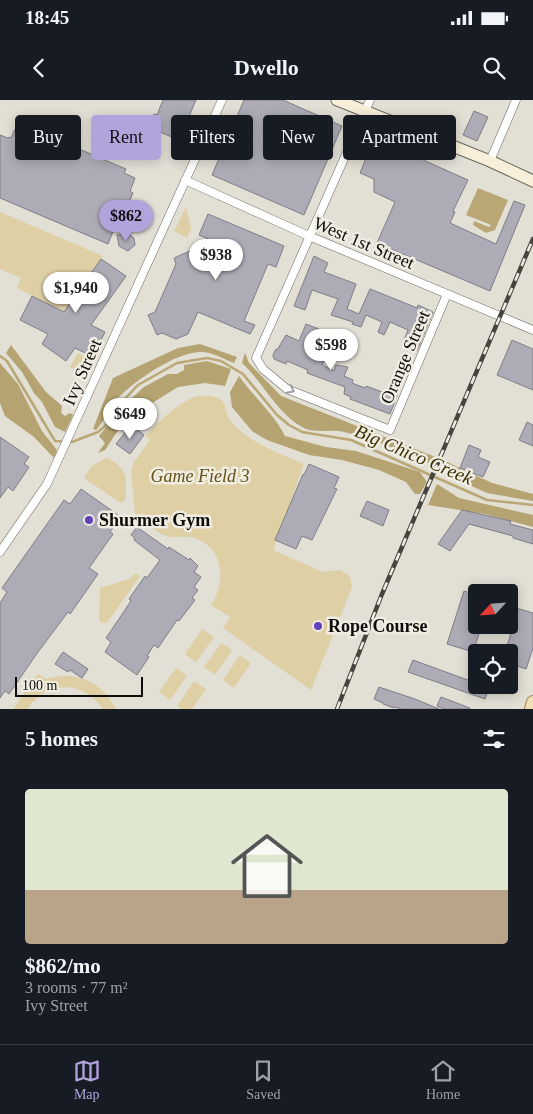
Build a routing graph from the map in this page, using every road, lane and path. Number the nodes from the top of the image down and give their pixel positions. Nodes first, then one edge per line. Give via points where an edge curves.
1 (222, 100) edge
2 (337, 100) edge
3 (370, 100) edge
4 (516, 100) edge
5 (366, 112) junction
6 (490, 161) junction
7 (185, 180) junction
8 (533, 181) edge
9 (309, 236) junction
10 (447, 294) junction
11 (533, 330) edge
12 (0, 552) edge
13 (533, 702) edge
14 (531, 709) edge

1 - 7 street, Ivy Street
2 - 5 street
3 - 5 street
4 - 6 street
5 - 6 street
5 - 9 street
6 - 8 street
7 - 9 street, West 1st Street
7 - 12 street, Ivy Street via 58,463
9 - 10 street, West 1st Street
9 -> 10 street, Orange Street via 256,358 263,370 287,389 390,430
10 - 11 street, West 1st Street
13 - 14 main road

